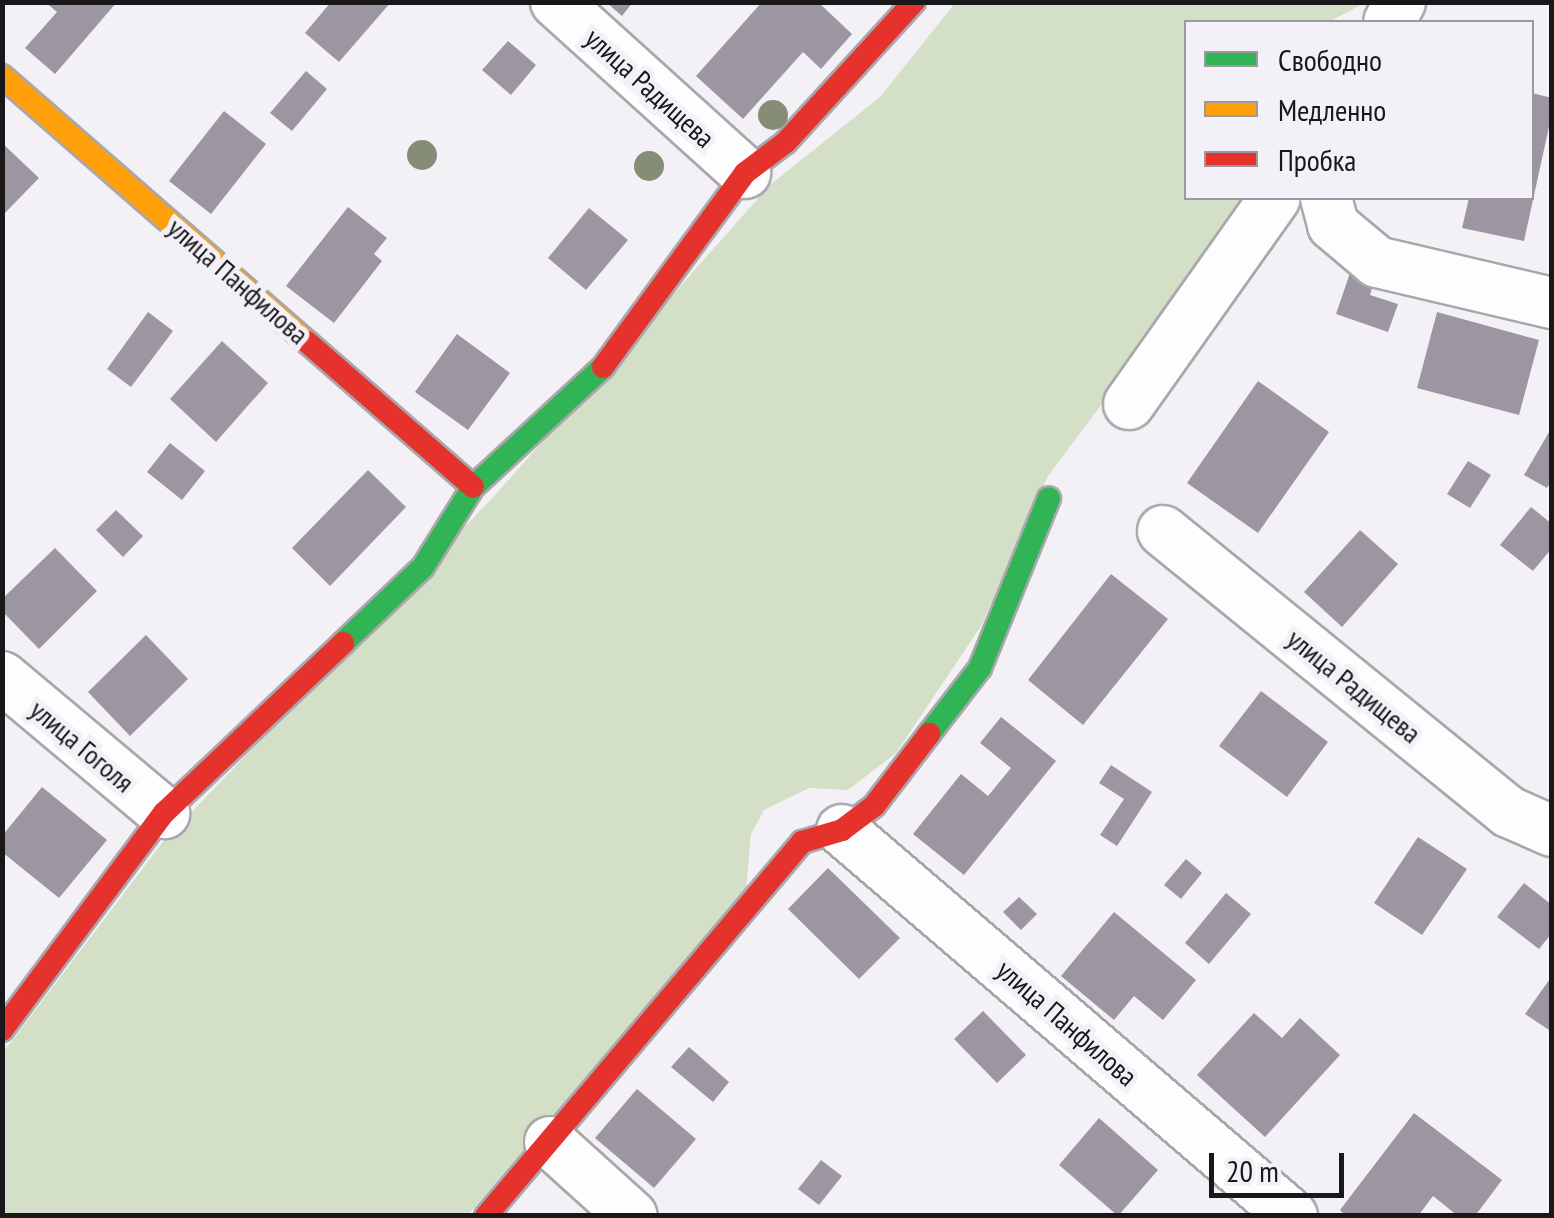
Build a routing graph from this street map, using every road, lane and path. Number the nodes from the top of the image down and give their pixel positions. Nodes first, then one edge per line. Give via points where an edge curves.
1 (556, 2) edge
2 (914, 2) edge
3 (2, 76) edge
4 (745, 173) junction
5 (1274, 200) edge
6 (1327, 200) edge
7 (1552, 303) edge
8 (1129, 404) dead end
9 (474, 487) junction
10 (1050, 498) dead end
11 (1163, 531) dead end
12 (2, 677) edge
13 (164, 813) junction
14 (842, 830) junction
15 (1552, 831) edge
16 (2, 1030) edge
17 (550, 1142) junction
18 (486, 1216) edge
19 (632, 1216) edge
20 (1292, 1216) edge

1 - 4 street, улица Радищева
2 - 4 street via 786,142
3 - 9 street, улица Панфилова
4 - 9 street via 588,388
5 - 8 street
6 - 7 street via 1333,225 1377,262
9 - 13 street via 423,567
10 - 14 street via 980,668 874,806
11 - 15 street, улица Радищева via 1509,812
12 - 13 street, улица Гоголя
13 - 16 street
14 - 17 street via 802,842
14 - 20 street, улица Панфилова
17 - 18 street
17 - 19 street

